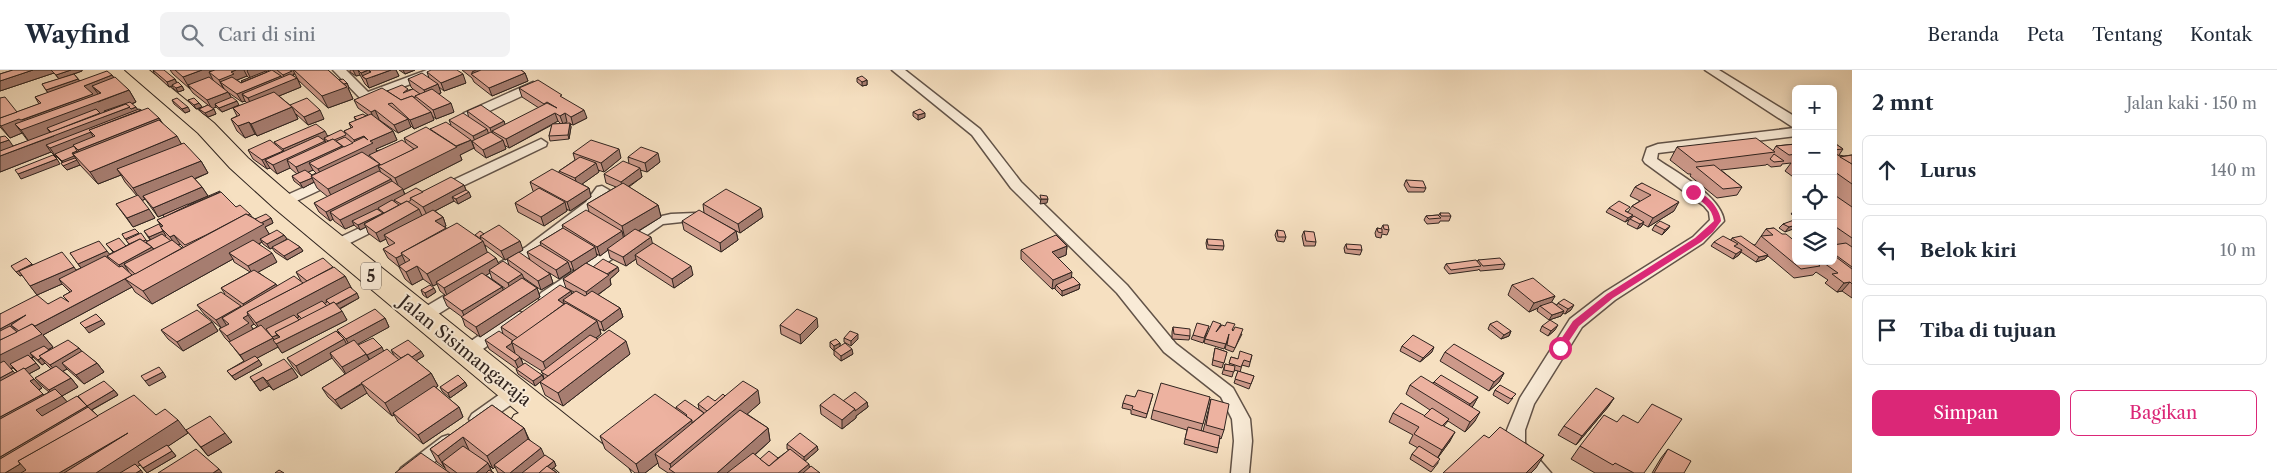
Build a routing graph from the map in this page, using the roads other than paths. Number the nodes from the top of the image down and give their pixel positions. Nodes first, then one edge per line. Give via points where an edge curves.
1 (116, 70) edge
2 (136, 70) edge
3 (339, 70) edge
4 (438, 70) edge
5 (898, 70) edge
6 (1712, 70) edge
7 (533, 86) edge
8 (1792, 121) edge
9 (455, 122) edge
10 (1792, 132) edge
11 (540, 143) dead end
12 (235, 166) junction
13 (344, 173) edge
14 (602, 190) dead end
15 (426, 199) edge
16 (283, 202) junction
17 (394, 216) edge
18 (695, 217) edge
19 (335, 245) junction
20 (421, 317) junction
21 (467, 352) junction
22 (508, 397) junction
23 (407, 473) edge
24 (583, 473) edge
25 (614, 473) edge
26 (1240, 473) edge
27 (1542, 473) edge

1 - 12 highway, Jalan Sisimangaraja / 5
2 - 12 highway, Jalan Sisimangaraja / 5 via 206,128
3 - 4 street via 366,97
5 - 26 street via 976,132 1016,185 1122,289 1170,348 1227,393 1241,419
6 - 8 street
7 - 9 street
10 - 27 street via 1658,148 1652,152 1650,160 1709,203 1716,212 1717,221 1698,240 1610,296 1576,323 1526,403 1516,430 1516,444
11 - 15 street
12 - 16 highway, Jalan Sisimangaraja / 5
12 - 22 highway, Jalan Sisimangaraja / 5 via 336,263
13 - 16 street
14 - 20 street via 591,205 531,250
16 - 19 highway, Jalan Sisimangaraja / 5
17 - 19 street
18 - 21 street via 658,221
19 - 20 highway, Jalan Sisimangaraja / 5
20 - 21 highway, Jalan Sisimangaraja / 5
21 - 22 highway, Jalan Sisimangaraja / 5
22 - 23 street
22 - 24 highway, Jalan Sisimangaraja / 5
22 - 25 highway, Jalan Sisimangaraja / 5

